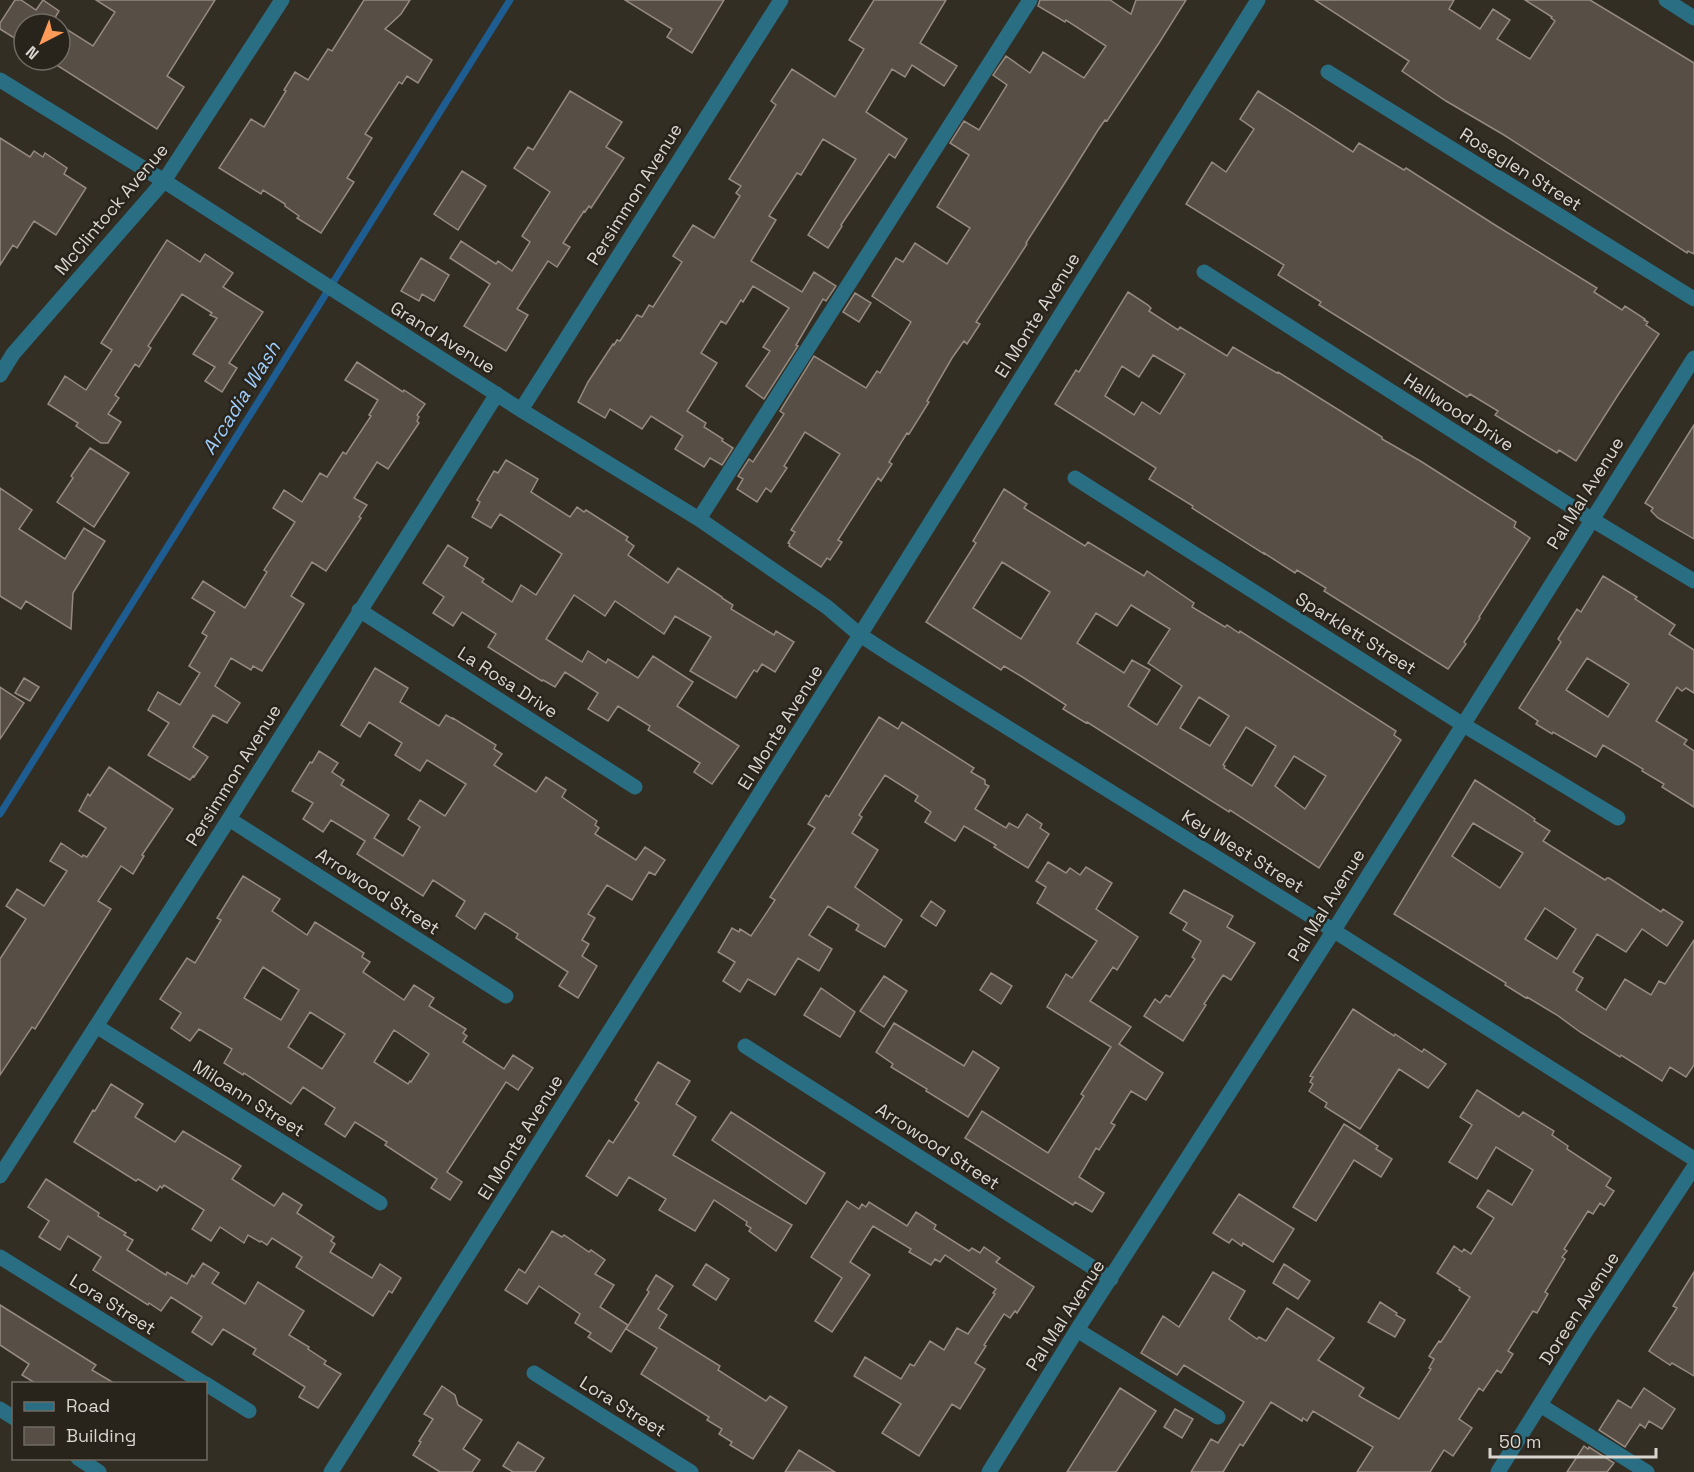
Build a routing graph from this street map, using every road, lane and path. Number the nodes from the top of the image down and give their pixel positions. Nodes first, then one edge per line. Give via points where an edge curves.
1 (282, 0) edge
2 (780, 0) edge
3 (1030, 0) edge
4 (1258, 0) edge
5 (1666, 0) edge
6 (1694, 18) edge
7 (1328, 72) dead end
8 (0, 80) edge
9 (164, 181) junction
10 (1204, 272) dead end
11 (1694, 299) edge
12 (1694, 358) edge
13 (0, 375) edge
14 (497, 394) junction
15 (521, 410) junction
16 (1075, 478) dead end
17 (699, 519) junction
18 (1591, 519) junction
19 (1694, 581) edge
20 (359, 610) junction
21 (860, 635) junction
22 (1462, 724) junction
23 (635, 787) dead end
24 (1617, 818) dead end
25 (229, 819) junction
26 (1334, 930) junction
27 (506, 996) dead end
28 (96, 1026) junction
29 (745, 1046) dead end
30 (1694, 1159) edge
31 (1694, 1167) edge
32 (0, 1176) edge
33 (380, 1203) dead end
34 (0, 1257) edge
35 (1111, 1279) junction
36 (1077, 1330) junction
37 (534, 1373) dead end
38 (202, 1382) edge
39 (207, 1385) edge
40 (1540, 1405) junction
41 (249, 1411) dead end
42 (1218, 1417) dead end
43 (81, 1460) edge
44 (99, 1472) edge
45 (331, 1472) edge
46 (691, 1472) edge
47 (989, 1472) edge
48 (1498, 1472) edge
49 (1647, 1472) edge

1 - 9 street, McClintock Avenue
2 - 15 street, Persimmon Avenue
3 - 17 street
4 - 21 street, El Monte Avenue
5 - 6 street
7 - 11 street, Roseglen Street
8 - 9 street, Grand Avenue
9 - 13 street, McClintock Avenue via 13,354
9 - 14 street, Grand Avenue
10 - 18 street, Hallwood Drive
12 - 18 street, Pal Mal Avenue
14 - 15 street, Grand Avenue
14 - 20 street, Persimmon Avenue
15 - 17 street, Grand Avenue
16 - 22 street, Sparklett Street
17 - 21 street, Grand Avenue via 828,607
18 - 19 street, Hallwood Drive
18 - 22 street, Pal Mal Avenue
20 - 23 street, La Rosa Drive
20 - 25 street, Persimmon Avenue
21 - 26 street, Key West Street
21 - 45 street, El Monte Avenue
22 - 24 street, Sparklett Street
22 - 26 street, Pal Mal Avenue
25 - 27 street, Arrowood Street
25 - 28 street, Persimmon Avenue
26 - 30 street, Key West Street
26 - 35 street, Pal Mal Avenue
28 - 32 street, Persimmon Avenue
28 - 33 street, Miloann Street
29 - 35 street, Arrowood Street
31 - 40 street, Doreen Avenue
34 - 38 street, Lora Street
35 - 36 street, Pal Mal Avenue
36 - 42 street
36 - 47 street, Pal Mal Avenue
37 - 46 street, Lora Street
39 - 41 street, Lora Street
40 - 48 street, Doreen Avenue
40 - 49 street
43 - 44 street

